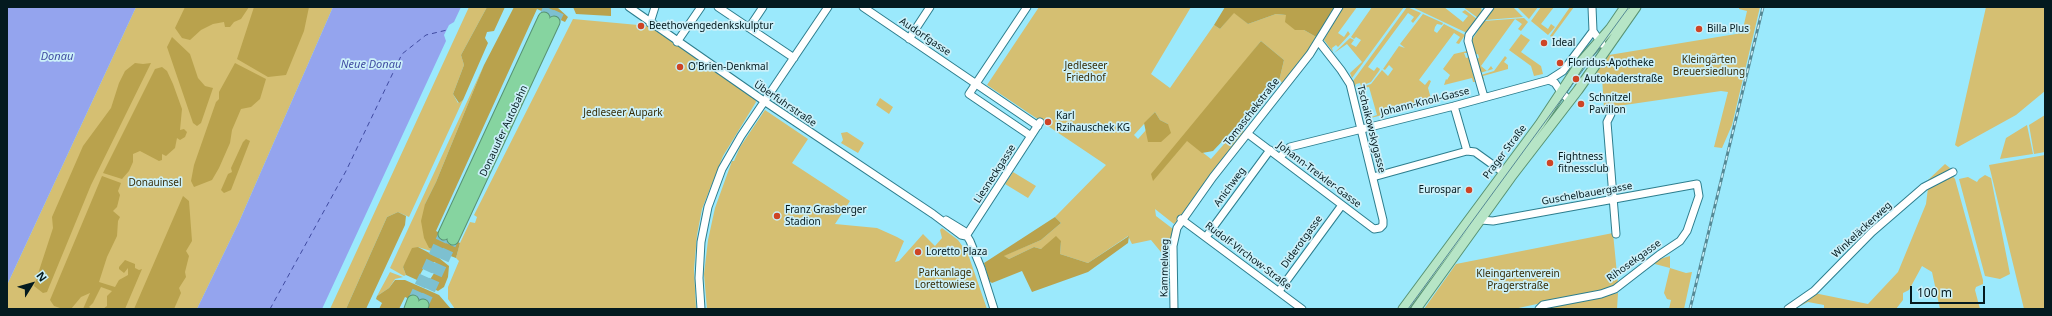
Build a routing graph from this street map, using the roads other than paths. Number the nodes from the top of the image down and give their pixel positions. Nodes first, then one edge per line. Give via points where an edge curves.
1 (629, 7) edge
2 (655, 7) edge
3 (701, 7) edge
4 (718, 7) edge
5 (763, 7) edge
6 (827, 7) edge
7 (863, 7) edge
8 (930, 7) edge
9 (1027, 7) edge
10 (1339, 7) edge
11 (1490, 7) edge
12 (1592, 7) edge
13 (1625, 7) edge
14 (1633, 8) edge
15 (549, 20) tunnel mouth
16 (650, 23) junction
17 (749, 28) junction
18 (1593, 31) junction
19 (909, 39) junction
20 (1599, 41) junction
21 (677, 42) junction
22 (1319, 42) junction
23 (1607, 48) junction
24 (794, 58) junction
25 (1549, 80) junction
26 (976, 84) junction
27 (1561, 92) junction
28 (996, 97) junction
29 (1484, 97) junction
30 (1570, 101) junction
31 (764, 102) junction
32 (1454, 106) junction
33 (989, 107) junction
34 (1611, 114) dead end
35 (1039, 124) joint
36 (1360, 129) junction
37 (1248, 134) junction
38 (1031, 136) junction
39 (1270, 150) junction
40 (1467, 151) junction
41 (1280, 157) junction
42 (1953, 172) dead end
43 (1507, 174) junction
44 (1373, 177) junction
45 (1697, 184) joint
46 (1612, 200) junction
47 (1342, 205) junction
48 (1181, 219) junction
49 (1481, 220) junction
50 (1177, 228) joint
51 (1380, 228) joint
52 (1616, 234) dead end
53 (966, 236) junction
54 (1206, 236) junction
55 (449, 237) tunnel mouth
56 (1279, 291) junction
57 (701, 309) edge
58 (994, 309) edge
59 (1174, 309) edge
60 (1302, 309) edge
61 (1402, 309) edge
62 (1416, 309) edge
63 (1539, 309) edge
64 (1788, 309) edge

1 - 16 street, Überfuhrstraße
2 - 16 street
3 - 21 street
4 - 17 street
5 - 17 street
6 - 24 street
7 - 19 street, Audorfgasse
8 - 19 street
9 - 26 street
10 - 22 street, Tomaschekstraße
11 - 29 street via 1469,35 1468,41
12 - 18 street
13 - 20 main road, Prager Straße
14 - 23 main road, Prager Straße
15 - 55 highway, Donauufer Autobahn
16 - 21 street, Überfuhrstraße
17 - 24 street
18 - 20 street
18 - 25 street via 1563,71
19 - 26 street, Audorfgasse
20 - 23 street
20 - 27 main road, Prager Straße
21 - 31 street, Überfuhrstraße
22 - 36 street, Tschaikowskygasse via 1350,84
22 - 37 street, Tomaschekstraße
23 - 30 main road, Prager Straße
24 - 31 street
25 - 27 street via 1555,83
25 - 29 street, Johann-Knoll-Gasse
26 - 28 street, Audorfgasse
26 - 33 street via 969,94
27 - 30 street
27 - 43 main road, Prager Straße
28 - 33 street
28 - 35 street, Audorfgasse
29 - 32 street, Johann-Knoll-Gasse
30 - 43 main road, Prager Straße
31 - 53 street, Überfuhrstraße
31 - 57 street via 722,169 708,207 701,242
32 - 36 street, Johann-Knoll-Gasse
32 - 40 street
33 - 38 street
34 - 46 street via 1607,122
35 - 38 street, Liesneckgasse
36 - 41 street, Johann-Knoll-Gasse via 1290,147
36 - 44 street, Tschaikowskygasse
37 - 39 street, Johann-Treixler-Gasse
37 - 48 street, Tomaschekstraße
38 - 53 street, Liesneckgasse
39 - 41 street, Johann-Treixler-Gasse
39 - 54 street, Anichweg
40 - 43 street via 1475,152
40 - 44 street
41 - 47 street, Johann-Treixler-Gasse
42 - 64 street, Winkeläckerweg via 1924,187 1872,232 1814,291
43 - 49 main road, Prager Straße
43 - 61 main road, Prager Straße
44 - 51 street, Tschaikowskygasse via 1384,220
45 - 46 street, Guschelbauergasse
45 - 63 street, Rihosekgasse via 1699,196 1688,231 1680,241 1615,289 1543,305
46 - 49 street, Guschelbauergasse via 1491,222
46 - 52 street
47 - 51 street, Johann-Treixler-Gasse via 1374,229
47 - 56 street, Diderotgasse
48 - 50 street, Tomaschekstraße
48 - 54 street, Rudolf-Virchow-Straße
49 - 62 main road, Prager Straße
50 - 59 street, Kammelweg via 1173,246
53 - 58 street via 978,261
54 - 56 street, Rudolf-Virchow-Straße
56 - 60 street, Rudolf-Virchow-Straße

